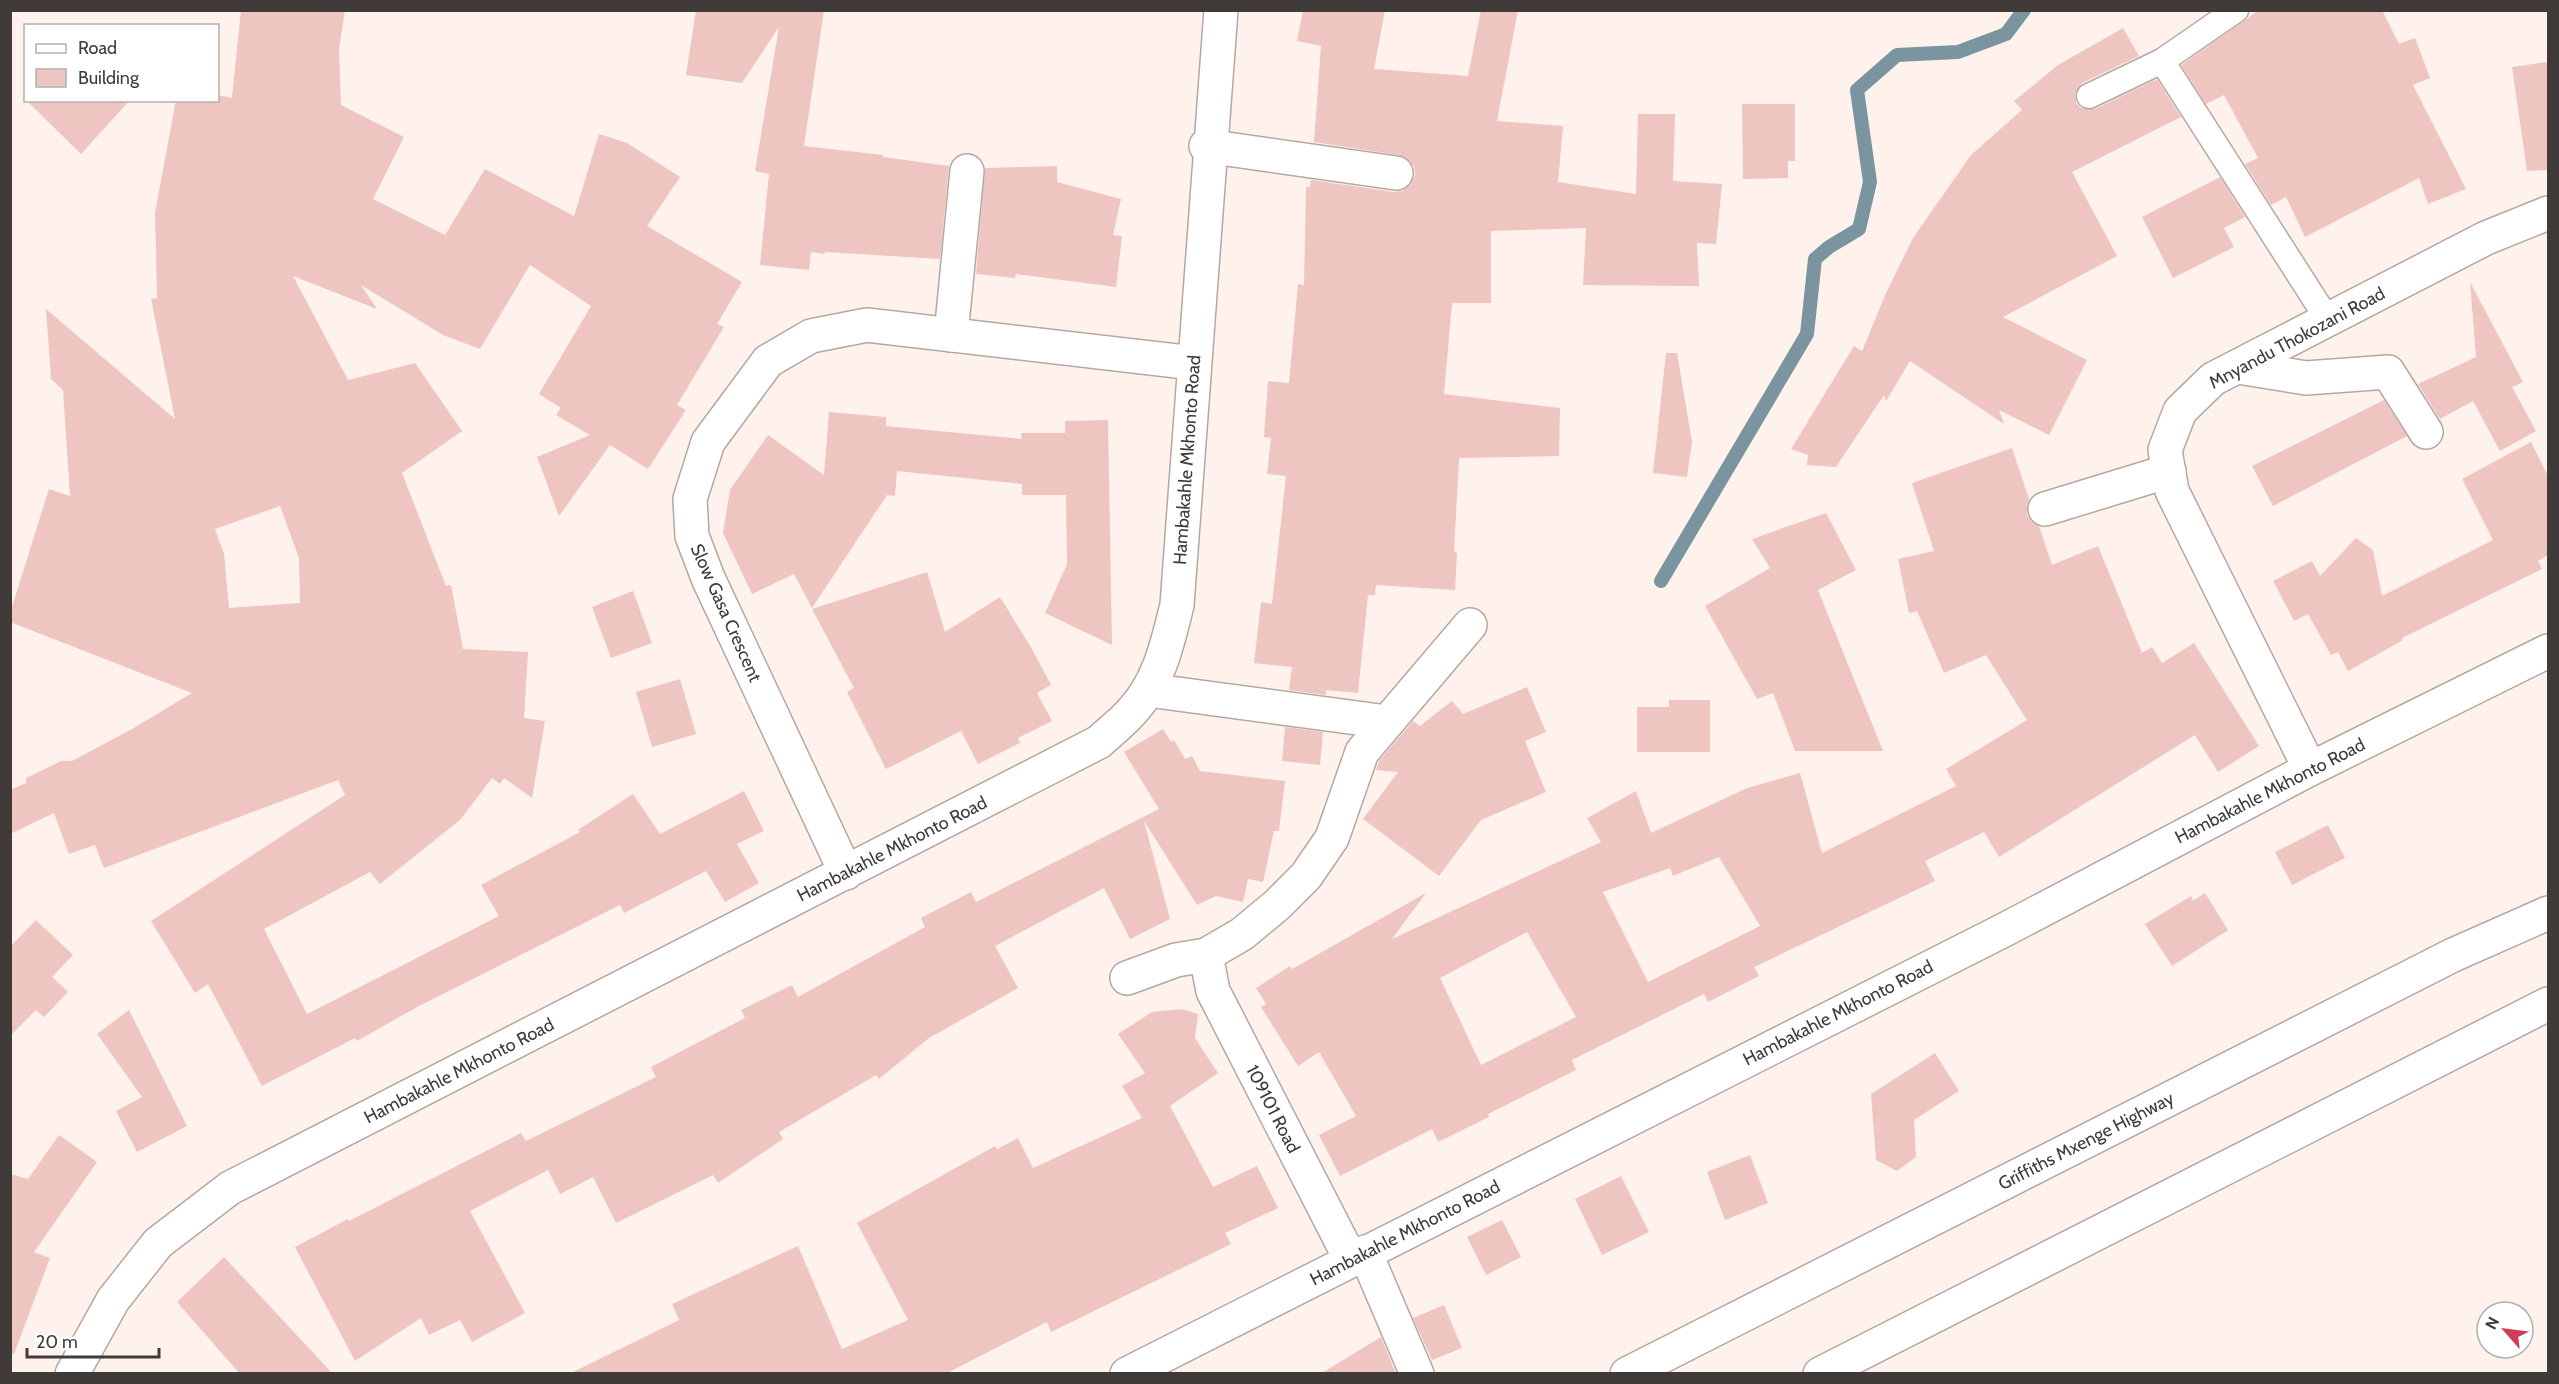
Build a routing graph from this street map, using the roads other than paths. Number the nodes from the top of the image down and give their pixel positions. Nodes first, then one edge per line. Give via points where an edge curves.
1 (1221, 10) edge
2 (2236, 10) edge
3 (2162, 61) junction
4 (2089, 96) dead end
5 (1208, 147) junction
6 (967, 171) dead end
7 (1396, 173) dead end
8 (2548, 213) edge
9 (2328, 320) junction
10 (951, 335) junction
11 (1194, 363) junction
12 (2238, 367) junction
13 (2426, 432) dead end
14 (2169, 471) junction
15 (2045, 509) dead end
16 (1470, 624) dead end
17 (2548, 651) edge
18 (1148, 690) junction
19 (1387, 722) junction
20 (2310, 769) junction
21 (846, 873) junction
22 (2548, 913) edge
23 (1206, 955) junction
24 (1127, 978) dead end
25 (2548, 1004) edge
26 (1358, 1256) junction
27 (72, 1374) edge
28 (1127, 1374) edge
29 (1417, 1374) edge
30 (1627, 1374) edge
31 (1820, 1374) edge

1 - 5 street, Hambakahle Mkhonto Road
2 - 3 lane
3 - 4 lane
3 - 9 lane
5 - 7 street
5 - 11 street, Hambakahle Mkhonto Road
6 - 10 street
8 - 9 street, Mnyandu Thokozani Road via 2486,238
9 - 12 street, Mnyandu Thokozani Road
10 - 11 street, Slow Gasa Crescent
10 - 21 street, Slow Gasa Crescent via 867,325 811,336 768,361 708,442 690,500 692,536 708,578
11 - 18 street, Hambakahle Mkhonto Road via 1177,605 1167,645
12 - 13 street via 2306,378 2388,372
12 - 14 street, Mnyandu Thokozani Road via 2213,379 2180,411 2165,450
14 - 15 street
14 - 20 street, Mnyandu Thokozani Road via 2172,491
16 - 19 street
17 - 20 street, Hambakahle Mkhonto Road
18 - 19 street
18 - 21 street, Hambakahle Mkhonto Road via 1099,742
19 - 23 street via 1362,752 1332,838 1306,876 1242,934
20 - 26 street, Hambakahle Mkhonto Road via 2006,928
21 - 27 street, Hambakahle Mkhonto Road via 230,1188 158,1243 113,1300
22 - 30 street, Griffiths Mxenge Highway via 2442,960
23 - 24 street via 1176,960
23 - 26 street, 109101 Road via 1212,991
25 - 31 street
26 - 28 street, Hambakahle Mkhonto Road
26 - 29 street, 109101 Road

